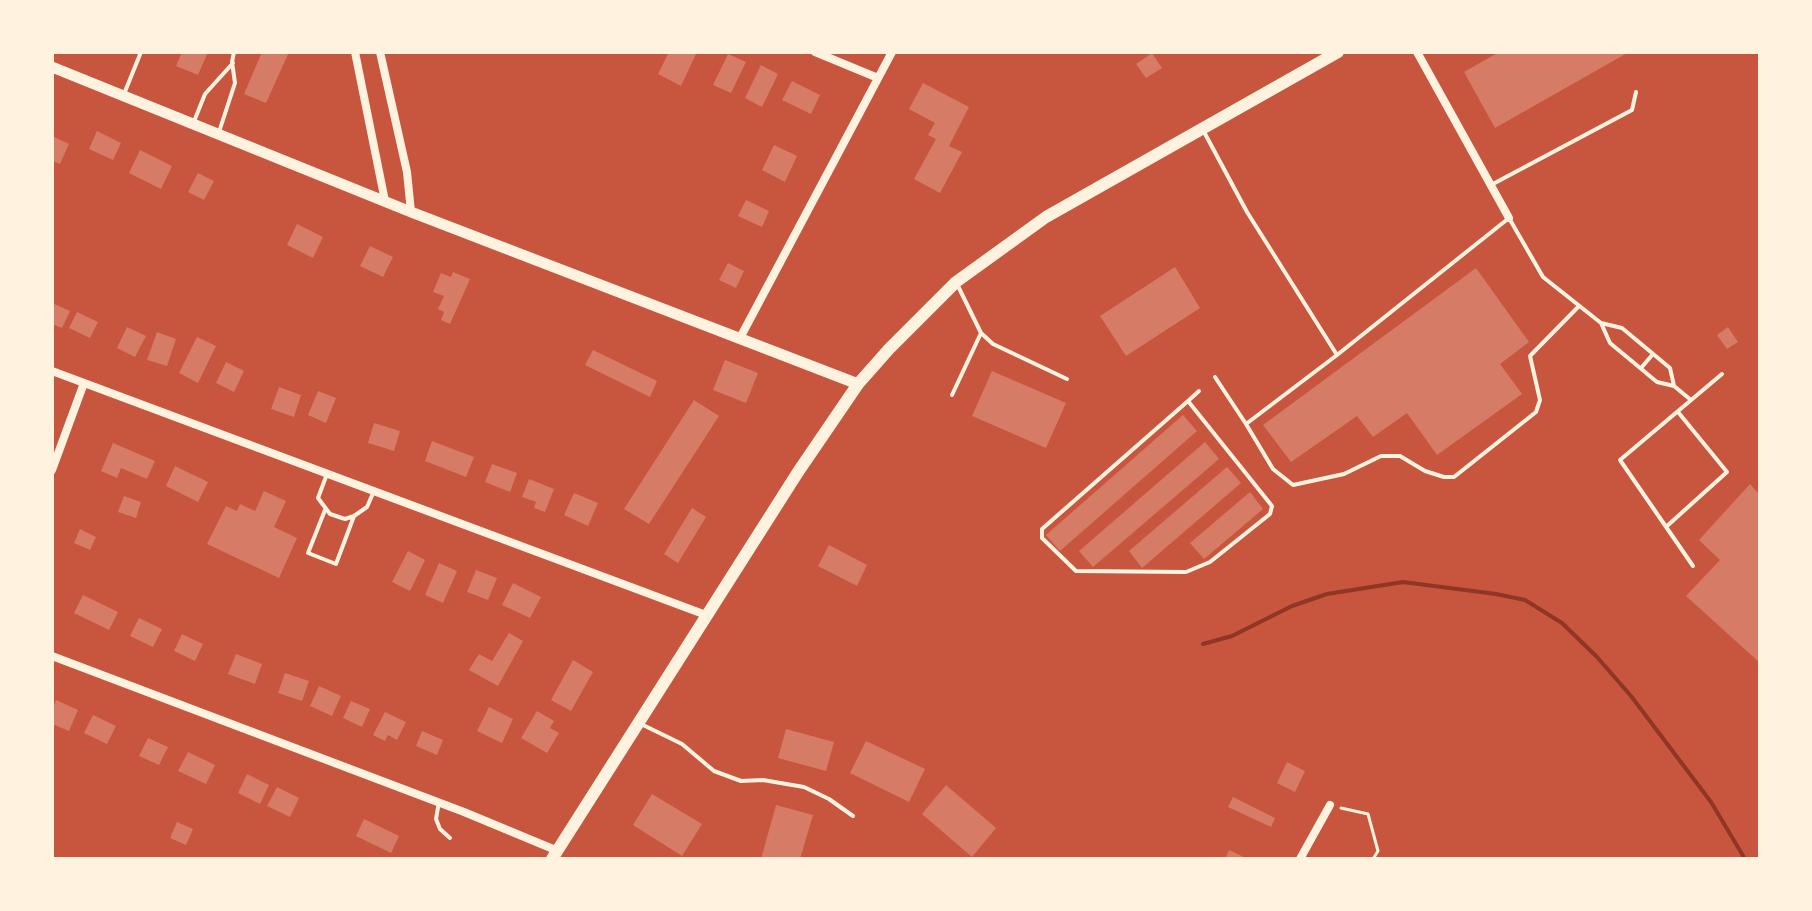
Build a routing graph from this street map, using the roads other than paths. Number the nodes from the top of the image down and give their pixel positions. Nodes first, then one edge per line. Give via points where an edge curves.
1 (141, 52) edge
2 (234, 52) edge
3 (355, 52) edge
4 (380, 52) edge
5 (815, 52) edge
6 (892, 52) edge
7 (1338, 52) edge
8 (1417, 52) edge
9 (233, 63) junction
10 (52, 67) edge
11 (878, 78) junction
12 (1636, 92) dead end
13 (123, 96) junction
14 (193, 124) junction
15 (1202, 128) junction
16 (218, 134) junction
17 (1491, 185) junction
18 (385, 201) junction
19 (411, 212) junction
20 (1509, 218) junction
21 (956, 282) junction
22 (1579, 306) junction
23 (1601, 323) junction
24 (981, 333) junction
25 (740, 338) junction
26 (1653, 354) junction
27 (1337, 355) junction
28 (1641, 368) junction
29 (52, 371) edge
30 (1722, 374) dead end
31 (1215, 377) dead end
32 (1067, 379) dead end
33 (84, 383) junction
34 (858, 384) junction
35 (1674, 386) junction
36 (1199, 391) dead end
37 (952, 395) dead end
38 (1691, 400) junction
39 (1188, 401) junction
40 (1678, 412) junction
41 (1246, 424) junction
42 (52, 470) edge
43 (327, 474) junction
44 (374, 491) junction
45 (325, 510) junction
46 (354, 516) junction
47 (1666, 527) junction
48 (1693, 566) dead end
49 (706, 615) junction
50 (52, 656) edge
51 (639, 723) junction
52 (439, 802) junction
53 (1330, 805) road end
54 (853, 816) dead end
55 (450, 838) dead end
56 (555, 855) edge
57 (1300, 859) edge

1 - 13 lane
2 - 9 lane
3 - 18 street
4 - 19 street
5 - 11 street
6 - 11 street
7 - 15 main road
8 - 17 street
9 - 14 lane via 205,94
9 - 16 lane via 235,83
10 - 13 street
11 - 25 street
12 - 17 lane via 1632,110
13 - 14 street
14 - 16 street
15 - 21 main road via 1046,217
15 - 27 lane via 1247,212
16 - 18 street
17 - 20 street
18 - 19 street
19 - 25 street
20 - 22 lane via 1543,277
20 - 27 lane
21 - 24 lane
21 - 34 main road
22 - 23 lane
22 - 41 lane via 1530,356 1540,400 1536,412 1454,477 1425,471 1400,456 1381,456 1344,474 1293,485 1273,469
23 - 26 lane via 1622,328
23 - 28 lane via 1610,343
24 - 32 lane via 993,344
24 - 37 lane
25 - 34 street
26 - 28 lane
26 - 35 lane via 1670,368
27 - 41 lane
28 - 35 lane via 1657,382
29 - 33 street
30 - 38 lane
31 - 41 lane
33 - 42 street
33 - 43 street
34 - 49 main road
35 - 38 lane
36 - 39 lane
38 - 40 lane
39 - 39 lane via 1042,529 1042,538 1076,571 1186,572 1210,562 1270,514 1272,506
40 - 47 lane via 1620,460
40 - 47 lane via 1727,472
43 - 44 street
43 - 45 lane via 318,498
44 - 46 lane via 367,507
44 - 49 street
45 - 46 lane via 345,519
45 - 46 lane via 308,553 336,564
47 - 48 lane
49 - 51 main road
50 - 52 street
51 - 54 lane via 682,744 714,771 741,781 804,787
51 - 56 main road
52 - 55 lane via 436,819
52 - 56 street
53 - 57 street

